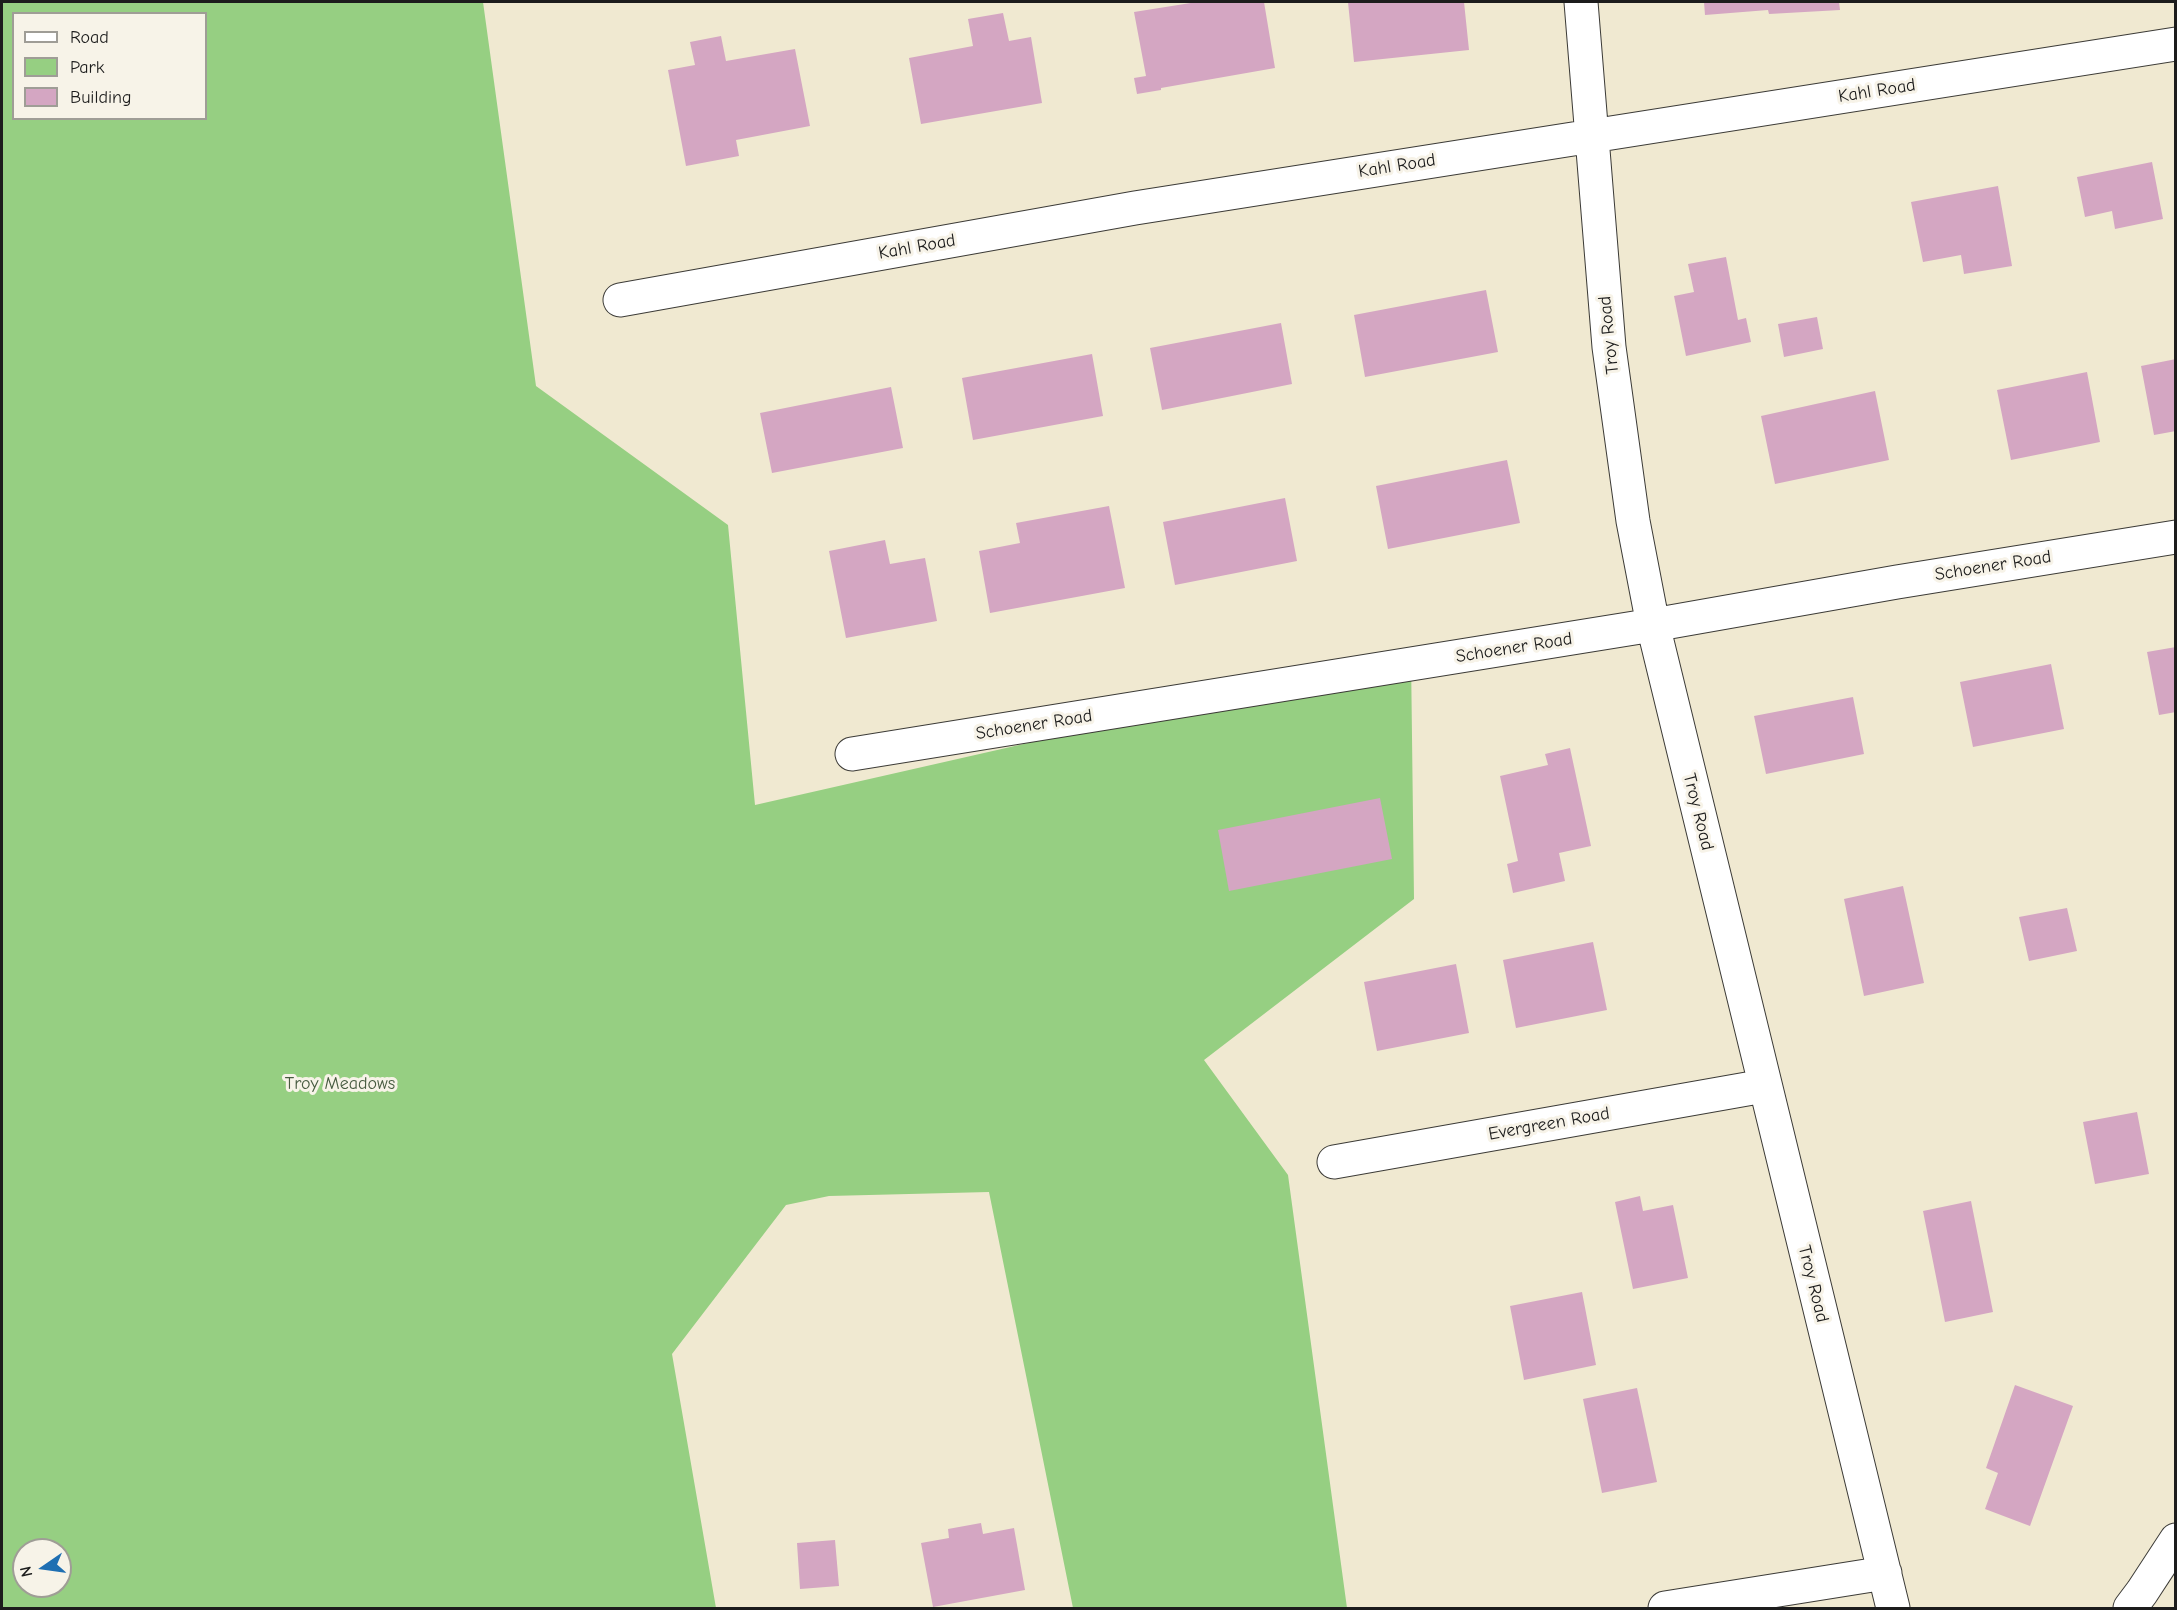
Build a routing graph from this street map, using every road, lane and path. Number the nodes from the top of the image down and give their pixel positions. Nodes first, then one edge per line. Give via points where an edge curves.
1 (1581, 2) edge
2 (2175, 44) edge
3 (1590, 136) junction
4 (620, 300) dead end
5 (2175, 537) edge
6 (1653, 625) junction
7 (852, 754) dead end
8 (1764, 1086) junction
9 (1334, 1162) dead end
10 (2175, 1540) edge
11 (1885, 1573) junction
12 (1665, 1608) edge
13 (1893, 1608) edge
14 (2130, 1608) edge

1 - 3 street, Troy Road
2 - 3 street, Kahl Road
3 - 4 street, Kahl Road via 1135,208
3 - 6 street, Troy Road via 1610,347 1633,521
5 - 6 street, Schoener Road
6 - 7 street, Schoener Road
6 - 8 street, Troy Road
8 - 9 street, Evergreen Road
8 - 11 street, Troy Road
10 - 14 street
11 - 12 street
11 - 13 street, Troy Road

